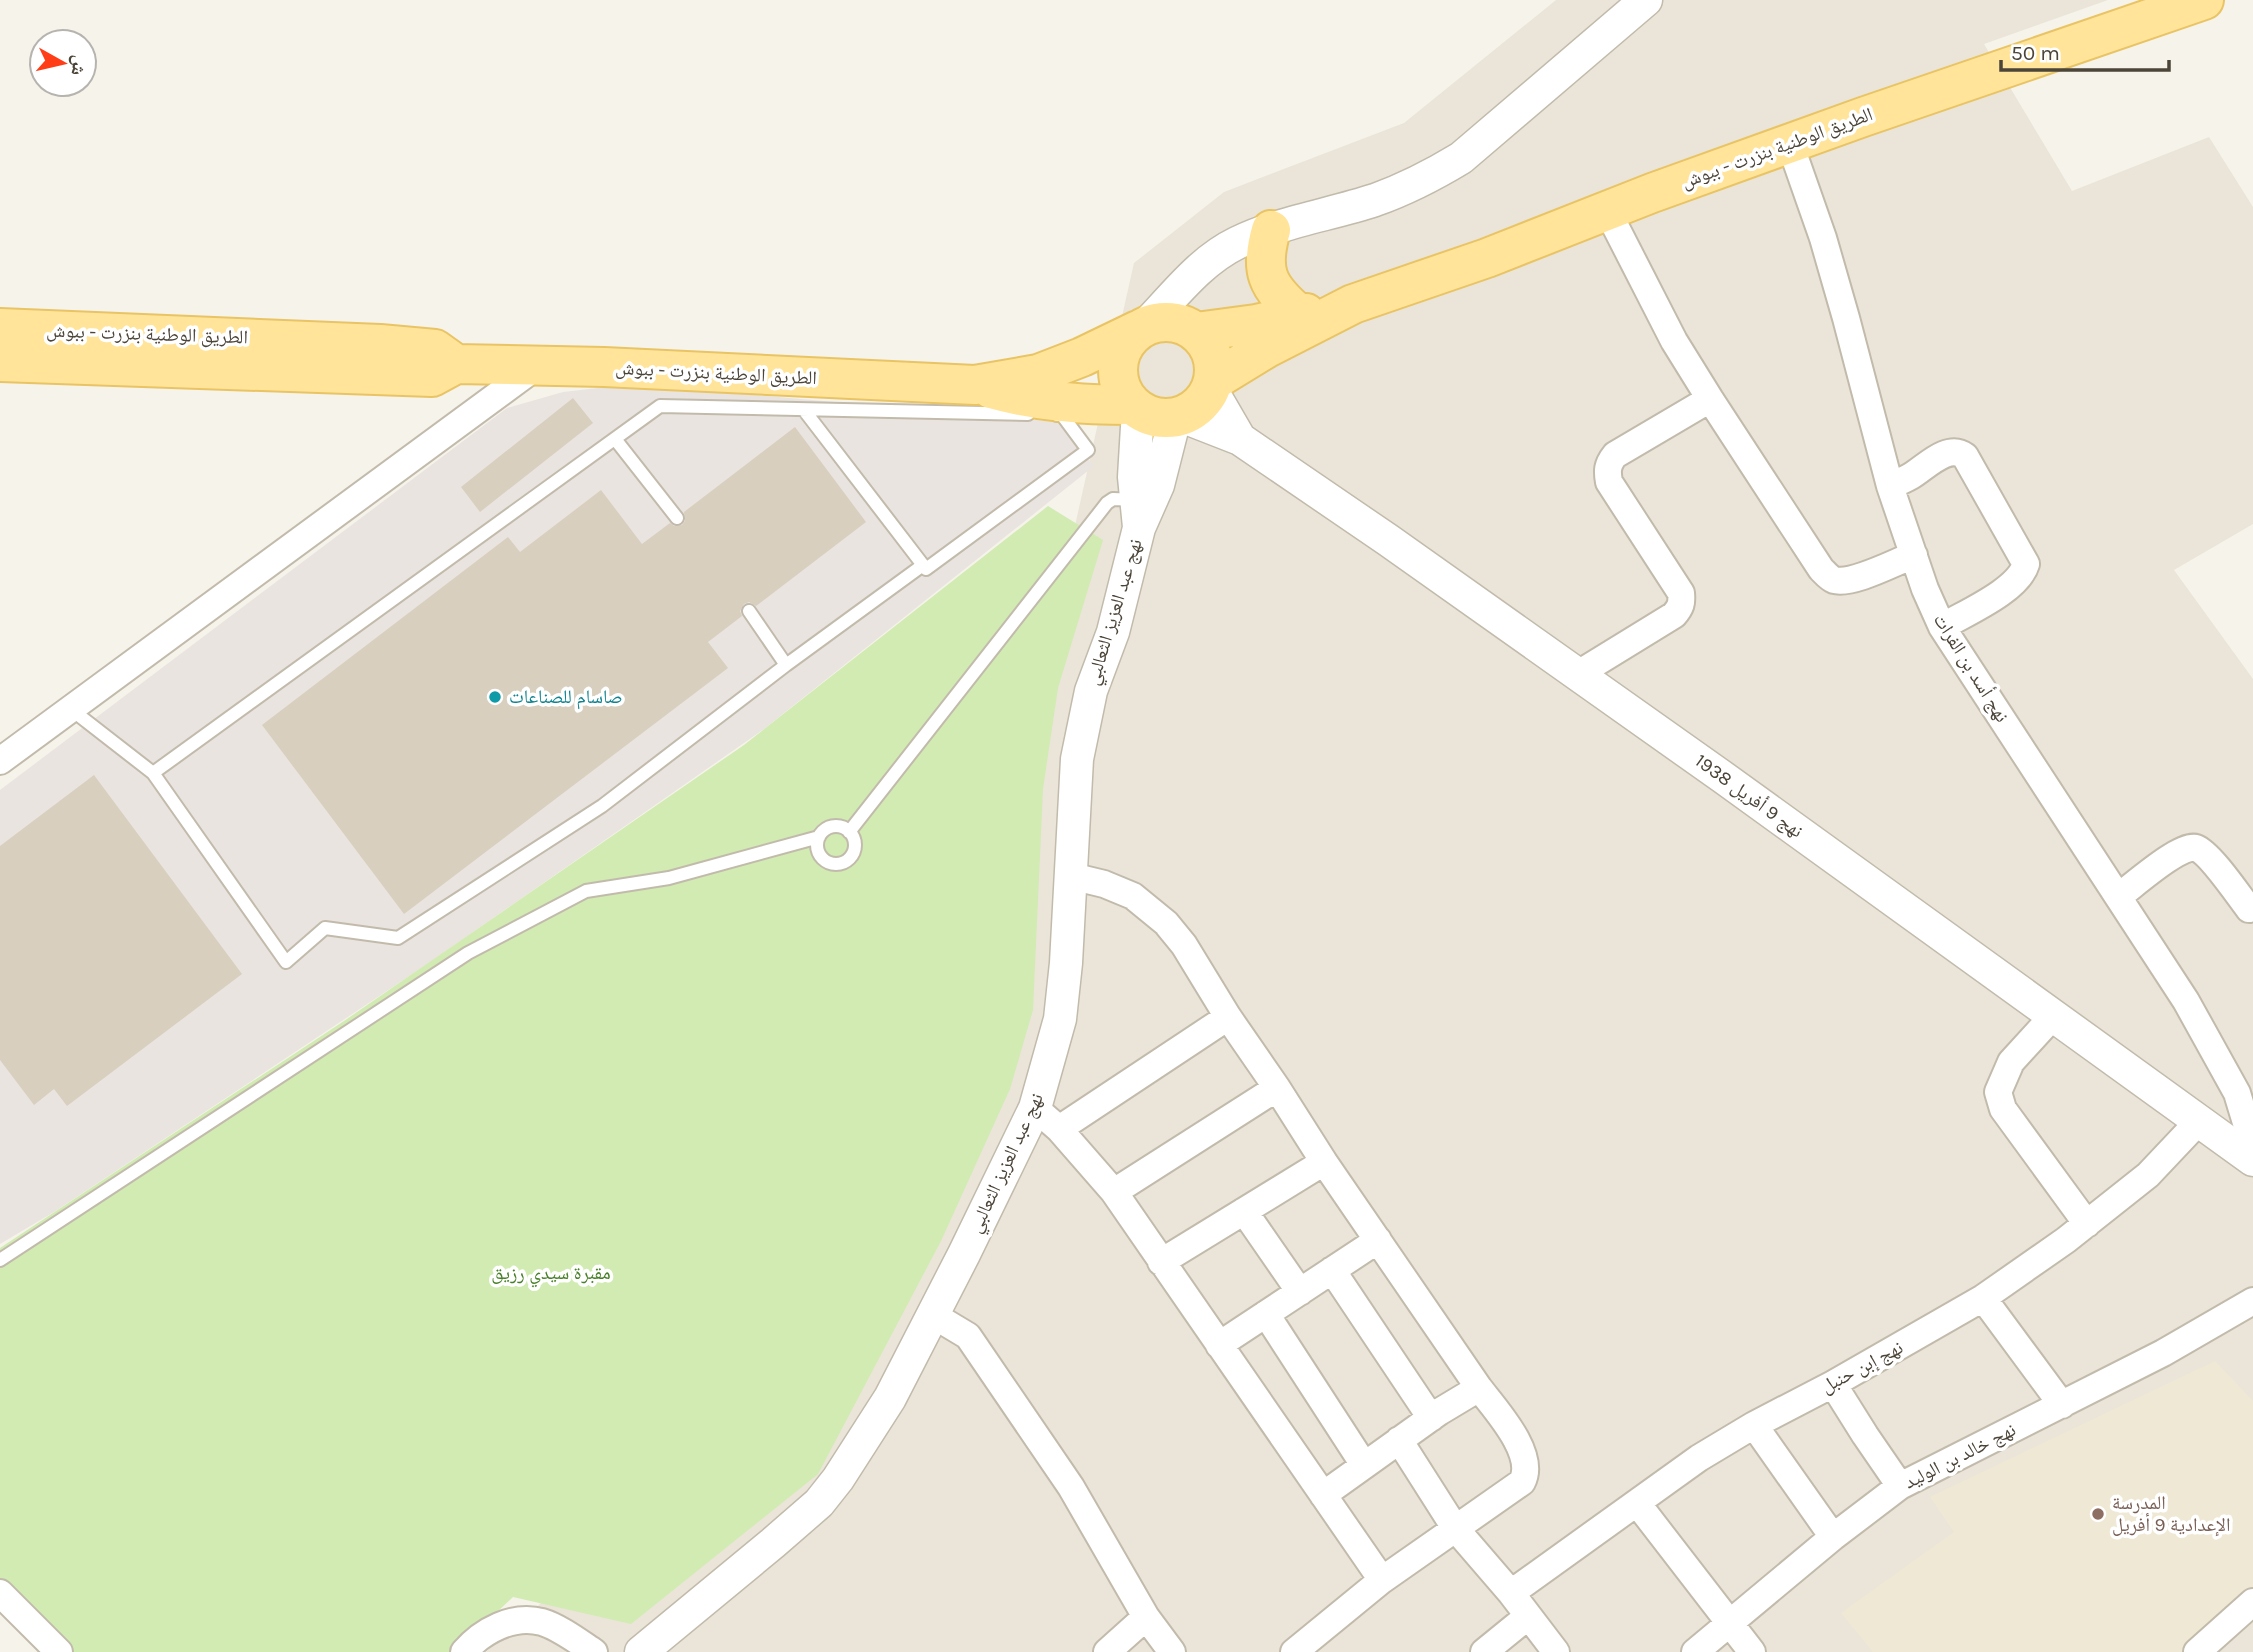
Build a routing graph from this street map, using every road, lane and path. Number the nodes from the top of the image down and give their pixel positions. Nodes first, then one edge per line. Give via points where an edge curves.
1 (2204, 0) edge
2 (1631, 5) edge
3 (1790, 144) junction
4 (1608, 212) junction
5 (1271, 230) junction
6 (1204, 264) junction
7 (1353, 304) junction
8 (1299, 314) junction
9 (0, 328) edge
10 (1142, 328) junction
11 (1193, 329) junction
12 (0, 362) edge
13 (456, 364) junction
14 (537, 366) junction
15 (975, 385) junction
16 (1212, 385) junction
17 (1710, 399) junction
18 (1135, 407) junction
19 (804, 410) junction
20 (1178, 417) junction
21 (615, 439) junction
22 (1240, 439) junction
23 (1890, 486) junction
24 (1138, 514) junction
25 (677, 517) dead end
26 (1914, 555) junction
27 (923, 565) junction
28 (749, 611) dead end
29 (1941, 627) junction
30 (786, 664) junction
31 (1577, 674) junction
32 (72, 710) junction
33 (0, 761) edge
34 (153, 773) junction
35 (849, 832) junction
36 (820, 836) junction
37 (1071, 876) junction
38 (2119, 896) junction
39 (2249, 909) dead end
40 (2054, 1016) junction
41 (1228, 1017) junction
42 (1277, 1088) junction
43 (1035, 1108) junction
44 (2199, 1121) junction
45 (1059, 1129) junction
46 (2253, 1146) edge
47 (2253, 1160) edge
48 (1324, 1163) junction
49 (1114, 1192) junction
50 (1244, 1211) junction
51 (2087, 1224) junction
52 (1378, 1240) junction
53 (0, 1260) edge
54 (1161, 1262) junction
55 (1332, 1270) junction
56 (1300, 1292) junction
57 (1983, 1298) junction
58 (2253, 1301) edge
59 (1266, 1314) junction
60 (933, 1315) junction
61 (1219, 1345) junction
62 (1833, 1384) junction
63 (1479, 1388) junction
64 (2062, 1405) junction
65 (1431, 1418) junction
66 (1754, 1425) junction
67 (1399, 1440) junction
68 (1364, 1465) junction
69 (1900, 1486) junction
70 (1323, 1495) junction
71 (1637, 1503) junction
72 (1455, 1528) junction
73 (1833, 1538) junction
74 (1381, 1580) junction
75 (0, 1593) edge
76 (1511, 1593) junction
77 (2253, 1602) edge
78 (1146, 1617) junction
79 (1527, 1617) junction
80 (1730, 1625) junction
81 (640, 1650) edge
82 (59, 1652) edge
83 (464, 1652) edge
84 (594, 1652) edge
85 (1107, 1652) edge
86 (1172, 1652) edge
87 (1294, 1652) edge
88 (1484, 1652) edge
89 (1556, 1652) edge
90 (1695, 1652) edge
91 (1752, 1652) edge
92 (2197, 1652) edge

1 - 3 main road, الطريق الوطنية بنزرت - ببوش
2 - 5 street via 1499,127 1434,175 1372,201
3 - 4 main road, الطريق الوطنية بنزرت - ببوش
3 - 23 street, نهج أسد بن الفرات via 1823,239
4 - 7 main road, الطريق الوطنية بنزرت - ببوش
4 - 17 street via 1648,294
5 - 6 street via 1237,243
5 - 8 main road via 1265,259 1268,280
6 - 10 street
6 - 11 street via 1189,306
7 - 8 main road, الطريق الوطنية بنزرت - ببوش
7 - 16 main road, الطريق الوطنية بنزرت - ببوش via 1267,348
8 - 11 main road, الطريق الوطنية بنزرت - ببوش via 1256,324
9 - 13 main road, الطريق الوطنية بنزرت - ببوش via 380,344 435,349
10 - 11 main road via 1164,321
10 - 15 main road, الطريق الوطنية بنزرت - ببوش via 1038,374
10 - 18 main road via 1124,345 1118,365 1120,386
11 - 16 main road via 1210,349
12 - 13 main road, الطريق الوطنية بنزرت - ببوش via 432,377
13 - 14 main road, الطريق الوطنية بنزرت - ببوش
14 - 15 main road, الطريق الوطنية بنزرت - ببوش
14 - 32 street
15 - 18 main road, الطريق الوطنية بنزرت - ببوش via 1045,401
16 - 20 main road via 1194,410
16 - 22 street
17 - 26 street via 1828,576 1834,580 1858,578
17 - 31 street via 1615,455 1607,471 1609,482 1681,593 1680,608
18 - 20 main road via 1154,417
18 - 24 street
19 - 21 lane via 660,406
19 - 27 lane
19 - 27 lane via 1062,415 1088,450 926,569
20 - 22 street
20 - 24 street via 1158,485
21 - 25 lane
21 - 34 lane
22 - 31 street, نهج 9 أفريل 1938
23 - 26 street, نهج أسد بن الفرات
23 - 29 street via 1940,456 1960,452 2026,564 2018,580
24 - 35 lane via 1113,499 1107,503
24 - 37 street, نهج عبد العزيز الثعالبي via 1113,632 1091,691 1077,759
26 - 29 street, نهج أسد بن الفرات
27 - 30 lane
28 - 30 lane
29 - 38 street, نهج أسد بن الفرات
30 - 34 lane via 601,806 398,937 326,928 286,962
31 - 40 street, نهج 9 أفريل 1938
32 - 33 street
32 - 34 lane
35 - 36 lane via 838,826
35 - 36 lane via 855,847 842,864 822,858
36 - 53 lane via 669,878 586,891 468,953
37 - 41 street via 1104,884 1149,907 1184,946
37 - 43 street, نهج عبد العزيز الثعالبي via 1060,1019
38 - 39 street via 2175,854 2195,847 2207,855
38 - 46 street, نهج أسد بن الفرات via 2186,1001 2237,1093
40 - 44 street, نهج 9 أفريل 1938
40 - 51 street via 2011,1062 1998,1092 2003,1109
41 - 42 street
41 - 45 street
42 - 48 street
42 - 49 street
43 - 45 street
43 - 60 street, نهج عبد العزيز الثعالبي
44 - 47 street, نهج 9 أفريل 1938
44 - 51 street, نهج إبن حنبل via 2148,1175
45 - 49 street
48 - 50 street
48 - 52 street
49 - 54 street
50 - 54 street
50 - 56 street
51 - 57 street, نهج إبن حنبل
52 - 55 street
52 - 63 street
54 - 61 street
55 - 56 street
55 - 65 street
56 - 59 street
57 - 62 street, نهج إبن حنبل
57 - 64 street
58 - 64 street, نهج خالد بن الوليد
59 - 61 street
59 - 68 street
60 - 78 street via 968,1336 1071,1488
60 - 81 street, نهج عبد العزيز الثعالبي via 890,1398 819,1503
61 - 70 street
62 - 66 street, نهج إبن حنبل
62 - 69 street
63 - 65 street
63 - 72 street via 1517,1443 1526,1475
64 - 69 street, نهج خالد بن الوليد
65 - 67 street
66 - 71 street, نهج إبن حنبل
66 - 73 street
67 - 68 street
67 - 72 street
68 - 70 street
69 - 73 street, نهج خالد بن الوليد
70 - 74 street
71 - 76 street, نهج إبن حنبل
71 - 80 street
72 - 74 street
72 - 76 street
73 - 80 street, نهج خالد بن الوليد
74 - 87 street
75 - 82 street
76 - 79 street
77 - 92 street
78 - 85 street
78 - 86 street
79 - 88 street
79 - 89 street
80 - 90 street, نهج خالد بن الوليد
80 - 91 street
83 - 84 street via 493,1629 524,1620 544,1622

